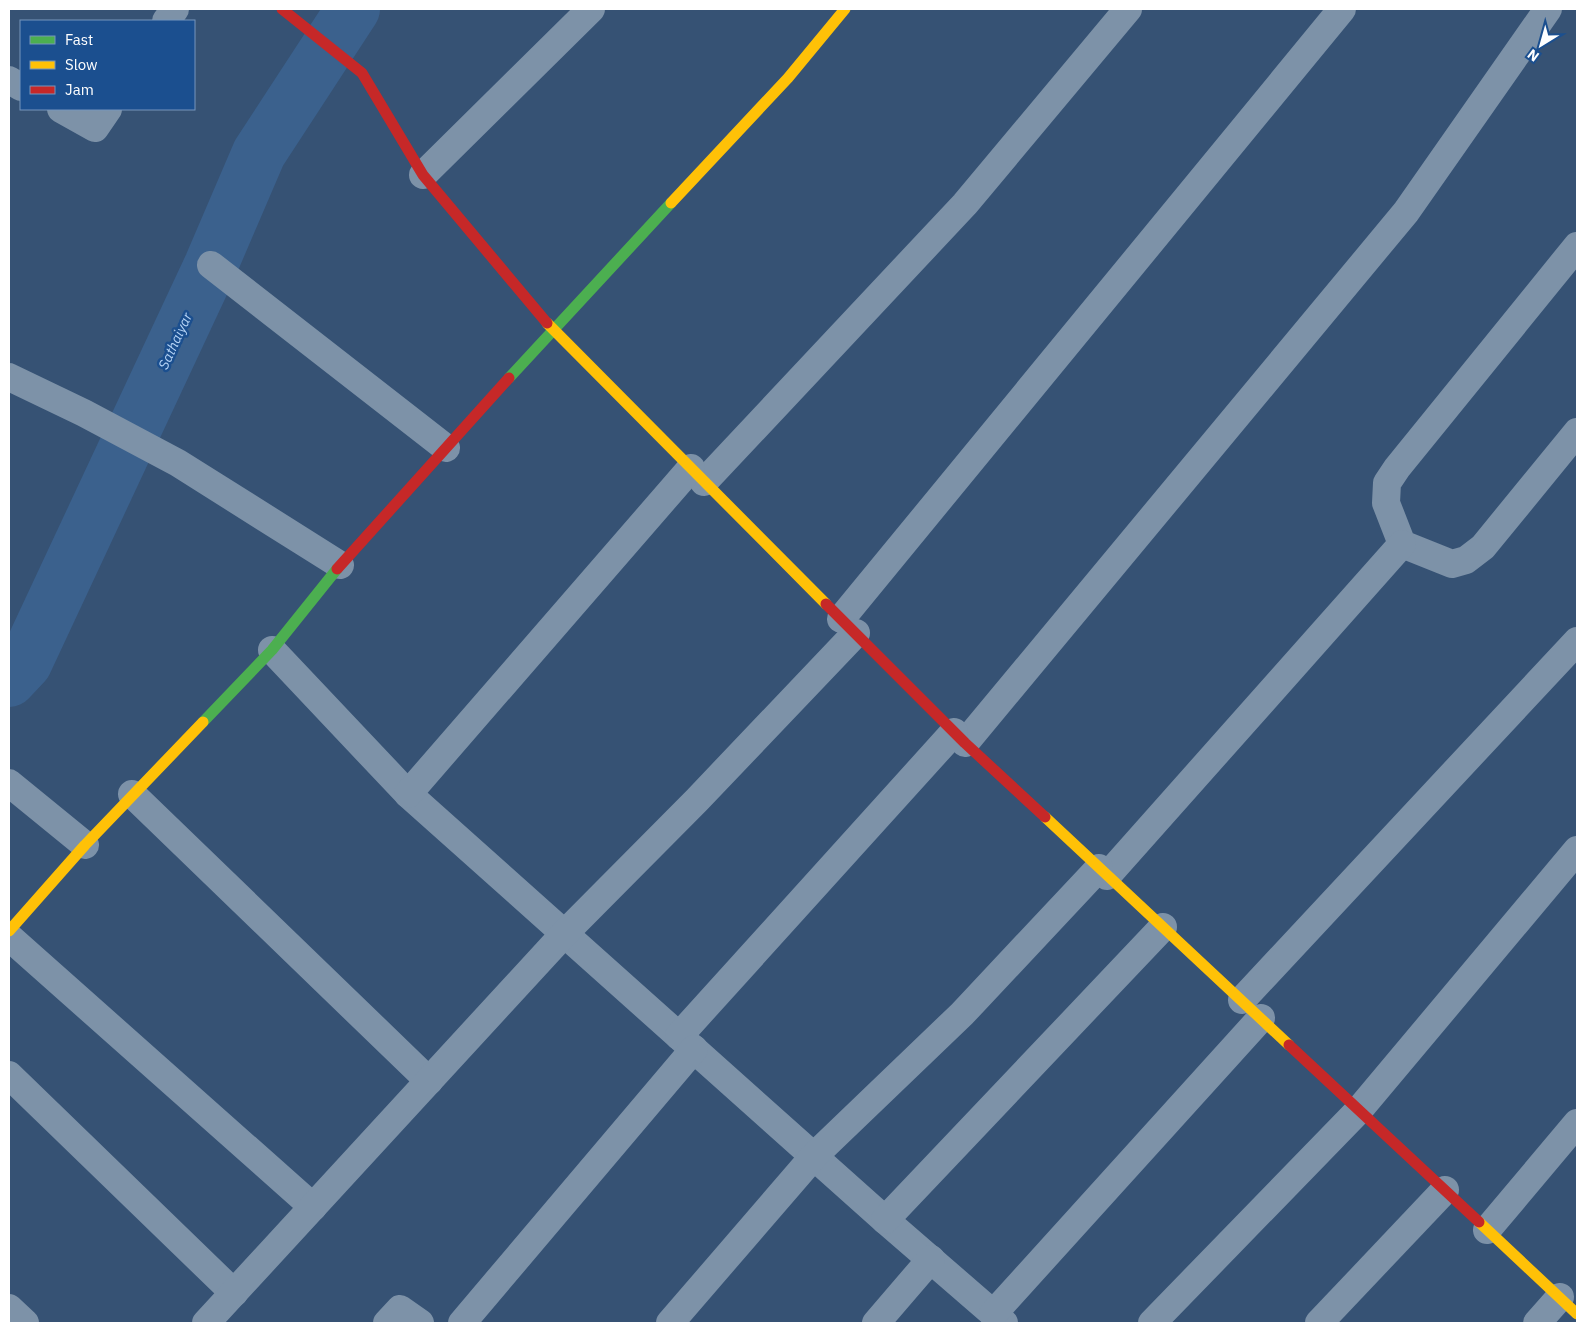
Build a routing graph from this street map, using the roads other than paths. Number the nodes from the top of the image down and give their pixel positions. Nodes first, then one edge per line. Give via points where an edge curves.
1 (174, 9) edge
2 (282, 9) edge
3 (591, 9) edge
4 (1128, 9) edge
5 (1342, 9) edge
6 (1548, 9) edge
7 (836, 12) edge
8 (167, 20) edge
9 (63, 110) edge
10 (107, 110) edge
11 (423, 175) junction
12 (1577, 246) edge
13 (211, 265) dead end
14 (553, 330) junction
15 (9, 377) edge
16 (1577, 432) edge
17 (446, 448) junction
18 (697, 475) junction
19 (1402, 544) junction
20 (340, 565) junction
21 (848, 626) junction
22 (1577, 641) edge
23 (272, 650) junction
24 (959, 738) junction
25 (9, 783) edge
26 (132, 794) junction
27 (408, 794) junction
28 (84, 845) junction
29 (1577, 850) edge
30 (1103, 872) junction
31 (1163, 928) junction
32 (9, 930) edge
33 (564, 934) junction
34 (9, 937) edge
35 (1252, 1009) junction
36 (687, 1043) junction
37 (9, 1075) edge
38 (429, 1081) junction
39 (1359, 1110) junction
40 (1577, 1123) edge
41 (814, 1156) junction
42 (1445, 1190) junction
43 (313, 1207) junction
44 (885, 1220) junction
45 (1487, 1230) junction
46 (932, 1260) junction
47 (234, 1293) junction
48 (1568, 1305) edge
49 (9, 1308) edge
50 (998, 1318) edge
51 (25, 1323) edge
52 (206, 1323) edge
53 (387, 1323) edge
54 (420, 1323) edge
55 (462, 1323) edge
56 (670, 1323) edge
57 (876, 1323) edge
58 (1152, 1323) edge
59 (1319, 1323) edge
60 (1537, 1323) edge

1 - 8 street
2 - 11 street via 362,73
3 - 11 street
4 - 18 street via 965,204
5 - 21 street
6 - 24 street via 1406,212
7 - 14 street via 788,78
9 - 10 street via 95,128
11 - 14 street
12 - 19 street via 1387,483 1386,503
13 - 17 street
14 - 17 street
14 - 18 street
15 - 20 street via 178,463
16 - 19 street via 1483,548 1466,560 1452,564
17 - 20 street
18 - 21 street
18 - 27 street
19 - 30 street
20 - 23 street
21 - 24 street
21 - 33 street via 697,800
22 - 35 street
23 - 26 street
23 - 27 street
24 - 30 street
24 - 36 street
25 - 28 street
26 - 28 street
26 - 38 street
27 - 33 street
28 - 32 street
29 - 39 street
30 - 31 street
30 - 41 street
31 - 35 street
31 - 44 street
33 - 36 street
33 - 38 street
34 - 43 street
35 - 39 street
35 - 50 street
36 - 41 street
36 - 55 street
37 - 47 street
38 - 43 street
39 - 42 street
39 - 58 street
40 - 45 street
41 - 44 street
41 - 56 street
42 - 45 street
42 - 59 street
43 - 47 street
44 - 46 street
45 - 48 street
46 - 50 street
46 - 57 street
47 - 52 street
48 - 60 street
49 - 51 street
53 - 54 street via 400,1309

